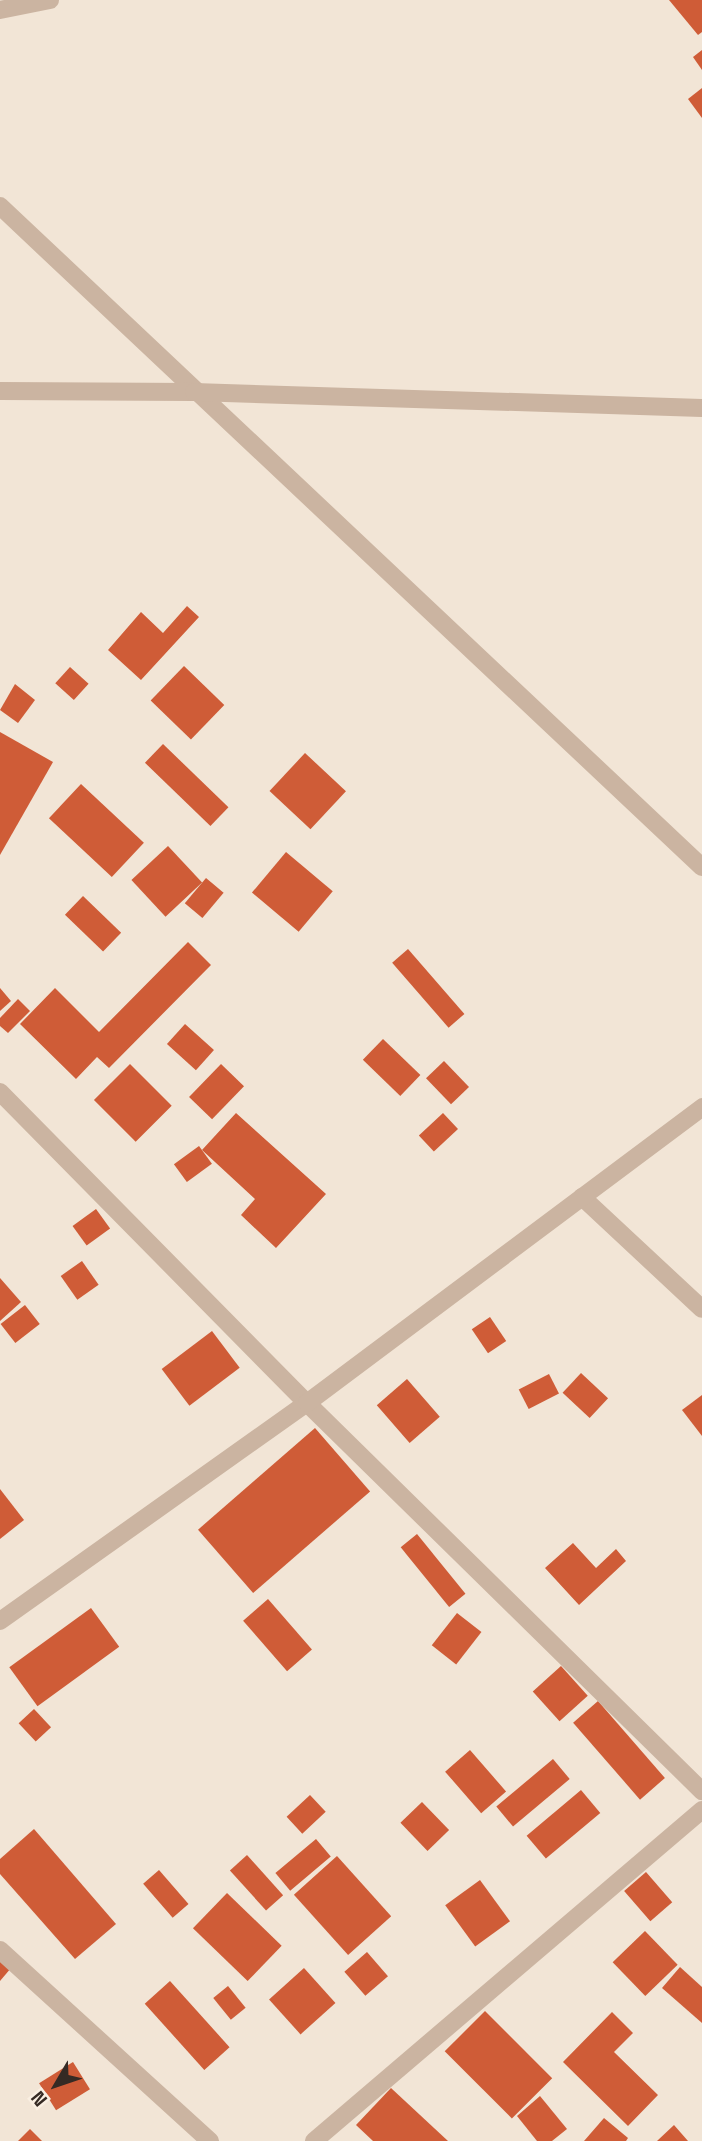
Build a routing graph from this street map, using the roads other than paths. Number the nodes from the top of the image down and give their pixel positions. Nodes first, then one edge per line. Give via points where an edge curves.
1 (50, 0) edge
2 (0, 9) edge
3 (0, 206) edge
4 (0, 391) edge
5 (194, 392) junction
6 (702, 408) edge
7 (702, 867) edge
8 (0, 1091) edge
9 (702, 1107) edge
10 (582, 1197) junction
11 (702, 1309) edge
12 (307, 1403) junction
13 (0, 1621) edge
14 (702, 1791) edge
15 (702, 1810) edge
16 (0, 1950) edge
17 (327, 2137) edge
18 (210, 2141) edge

1 - 2 street
3 - 5 street
4 - 5 street
5 - 6 street
5 - 7 street
8 - 12 street
9 - 10 street
10 - 11 street
10 - 12 street
12 - 13 street
12 - 14 street
15 - 17 street
16 - 18 street

